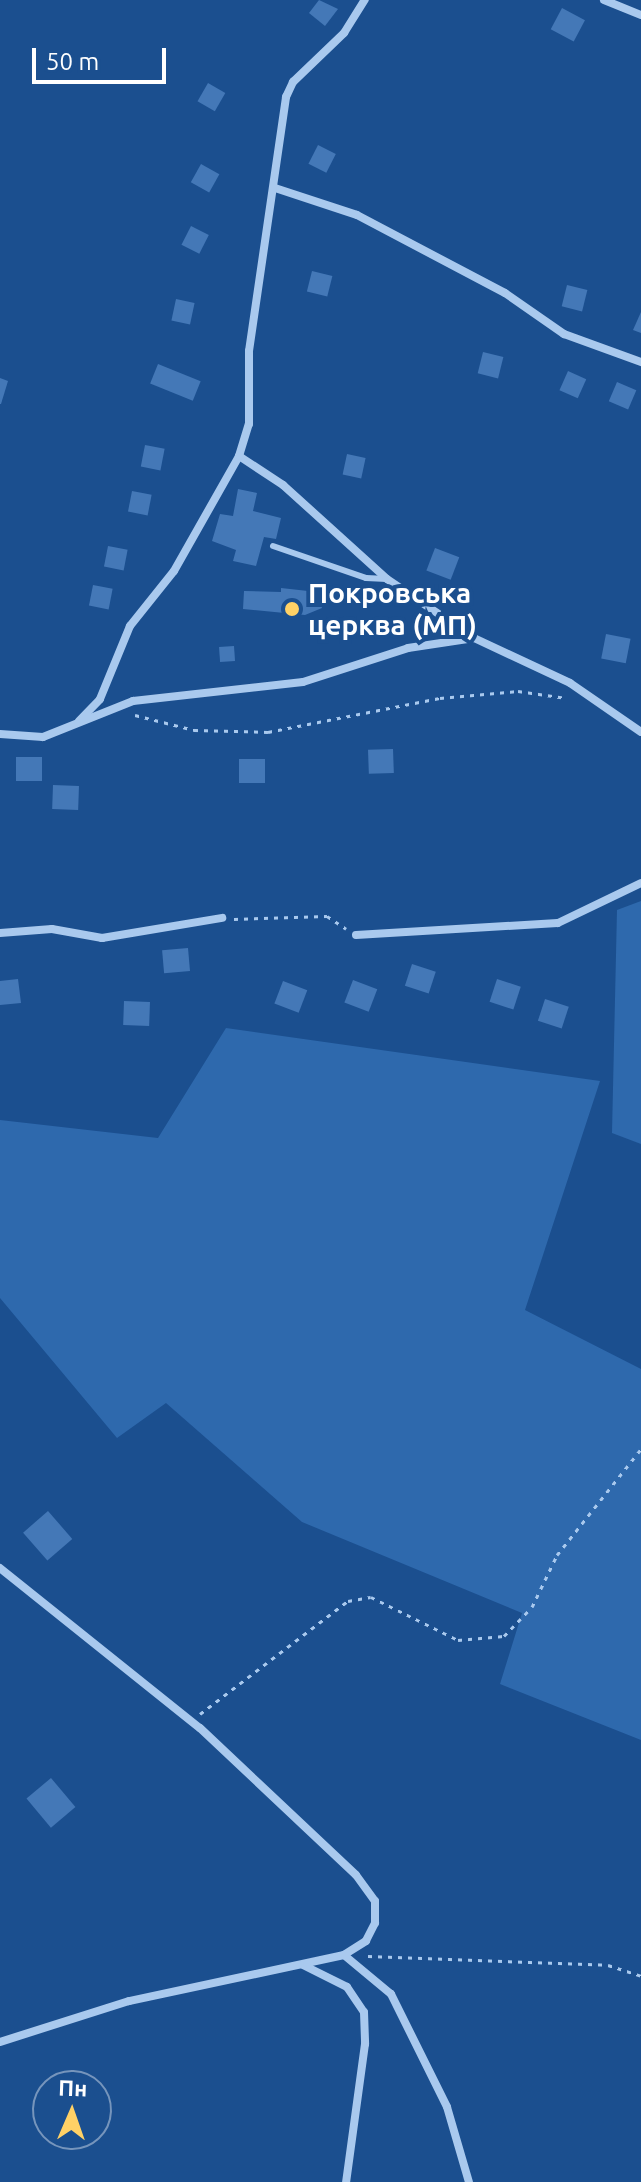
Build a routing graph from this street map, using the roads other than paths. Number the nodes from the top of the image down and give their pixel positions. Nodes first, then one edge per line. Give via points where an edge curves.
1 (365, 0) edge
2 (604, 0) edge
3 (641, 15) edge
4 (275, 188) junction
5 (641, 362) edge
6 (239, 456) junction
7 (273, 546) dead end
8 (387, 579) junction
9 (474, 638) junction
10 (79, 721) junction
11 (641, 732) edge
12 (0, 734) edge
13 (641, 883) edge
14 (222, 918) road end
15 (0, 933) edge
16 (356, 935) road end
17 (0, 1568) edge
18 (344, 1955) junction
19 (302, 1965) junction
20 (0, 2042) edge
21 (346, 2182) edge
22 (469, 2182) edge

1 - 4 street via 344,33 293,82 286,97
2 - 3 street
4 - 5 street via 357,215 505,293 564,334
4 - 6 street via 249,351 249,424
6 - 8 street via 283,485
6 - 10 street via 174,571 130,626 100,699
7 - 8 lane via 366,578
8 - 9 street
9 - 10 street via 408,648 303,682 133,701
9 - 11 street via 570,683
10 - 12 street via 43,737
13 - 16 street via 558,923
14 - 15 street via 102,938 52,929
17 - 18 street via 191,1721 356,1875 375,1901 375,1923 366,1941
18 - 19 street
18 - 22 street via 391,1994 447,2107
19 - 20 street via 129,2001
19 - 21 street via 347,1987 364,2012 365,2044

